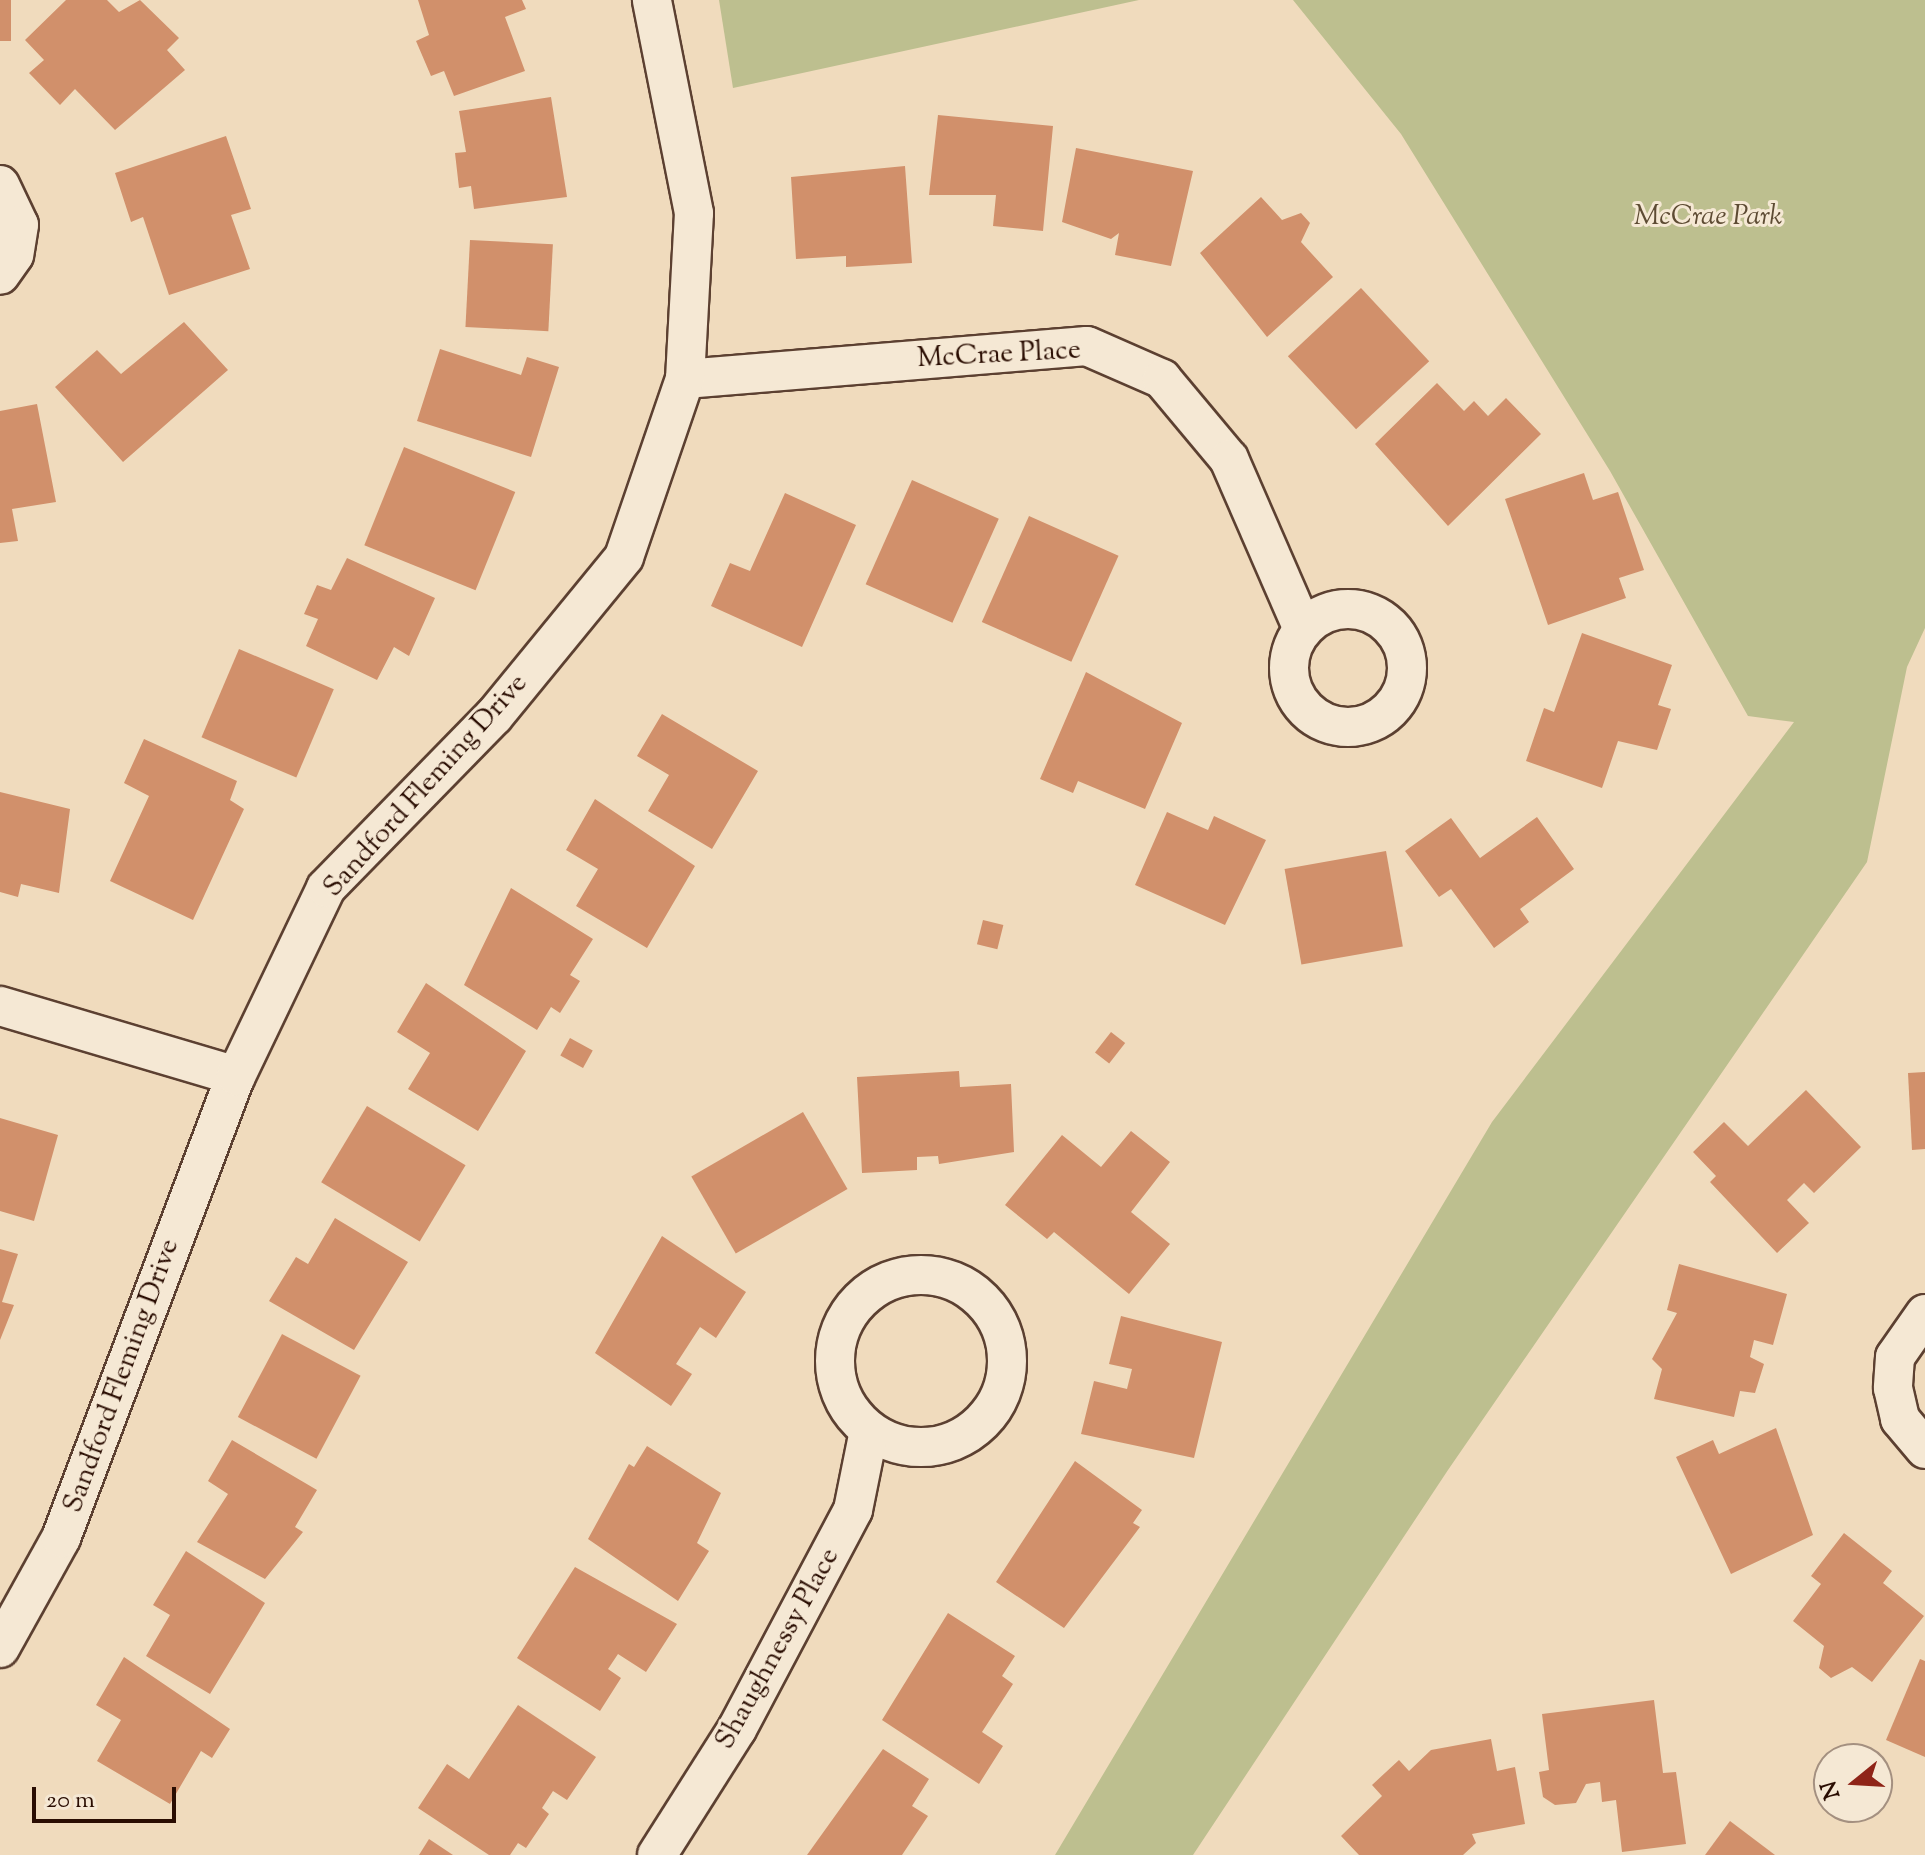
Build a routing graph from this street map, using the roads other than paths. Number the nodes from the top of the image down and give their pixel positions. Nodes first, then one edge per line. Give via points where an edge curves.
1 (652, 0) edge
2 (0, 185) edge
3 (0, 275) edge
4 (685, 379) junction
5 (1303, 629) dead end
6 (0, 1006) edge
7 (236, 1076) junction
8 (1925, 1314) edge
9 (869, 1431) junction
10 (1925, 1449) edge
11 (0, 1648) edge
12 (657, 1855) edge

1 - 4 street, Sandford Fleming Drive via 694,213
2 - 3 street via 19,225 14,255
4 - 5 street, McCrae Place via 1087,346 1162,379 1229,459
4 - 7 street, Sandford Fleming Drive via 624,557 494,716 326,888
6 - 7 street
7 - 11 street, Sandford Fleming Drive via 61,1538
8 - 10 street via 1895,1357 1893,1388 1900,1419
9 - 9 street via 925,1448 970,1433 992,1412 1002,1393 1006,1344 993,1313 973,1291 944,1277 914,1274 866,1293 846,1315 836,1378 847,1406
9 - 12 street, Shaughnessy Place via 853,1510 737,1729

